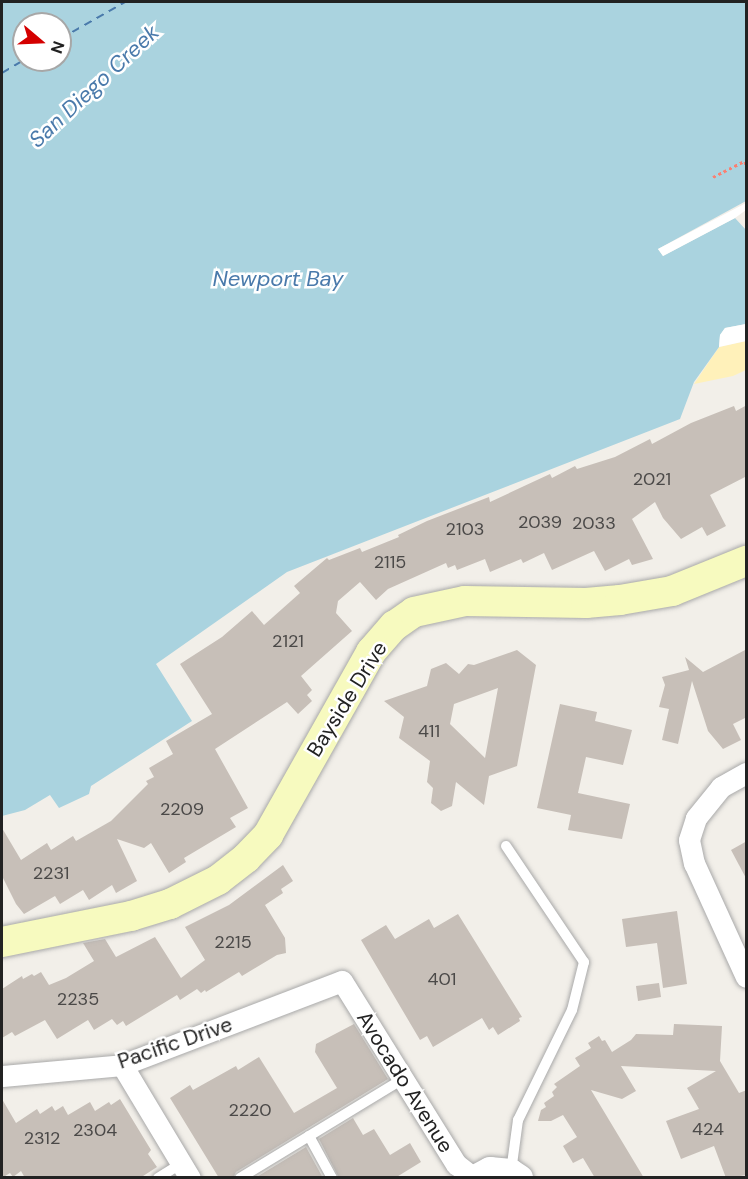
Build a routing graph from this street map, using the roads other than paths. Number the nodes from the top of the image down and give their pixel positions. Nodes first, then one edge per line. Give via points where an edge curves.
1 (747, 561) edge
2 (747, 773) edge
3 (506, 846) dead end
4 (2, 942) edge
5 (741, 945) edge
6 (747, 977) edge
7 (342, 981) joint
8 (122, 1065) junction
9 (2, 1076) edge
10 (403, 1079) junction
11 (309, 1136) junction
12 (186, 1170) edge
13 (515, 1175) edge
14 (474, 1177) edge
15 (158, 1178) edge
16 (240, 1178) edge
17 (332, 1178) edge

1 - 4 main road, Bayside Drive via 672,591 620,600 465,601 414,612 394,626 371,652 268,834 246,858 218,880 170,904 131,916
2 - 5 street via 721,787 696,818 689,840 694,863
3 - 13 lane via 584,962 572,1010 518,1120
5 - 6 street
7 - 8 street, Pacific Drive
7 - 10 street, Avocado Avenue
8 - 9 street, Pacific Drive
8 - 12 street
10 - 11 lane
10 - 14 street, Avocado Avenue via 456,1164
11 - 16 lane
11 - 17 lane
12 - 15 lane
13 - 14 street, Avocado Avenue via 490,1170

